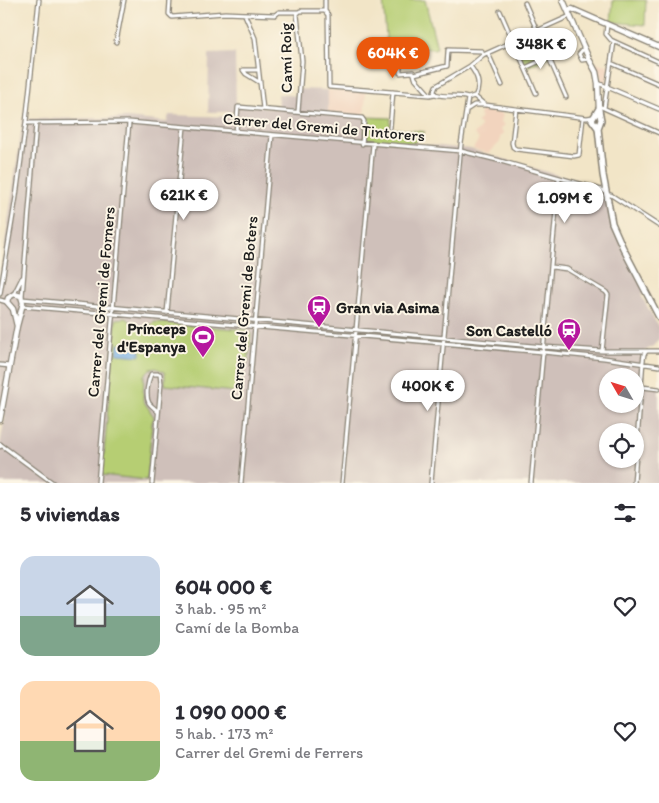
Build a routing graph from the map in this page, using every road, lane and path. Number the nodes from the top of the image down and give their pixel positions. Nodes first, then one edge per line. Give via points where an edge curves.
1 (40, 0) edge
2 (124, 0) edge
3 (170, 0) edge
4 (325, 0) edge
5 (563, 0) edge
6 (525, 3) dead end
7 (325, 11) junction
8 (500, 11) dead end
9 (298, 12) junction
10 (244, 14) junction
11 (569, 14) junction
12 (608, 24) junction
13 (537, 31) junction
14 (116, 42) dead end
15 (513, 42) junction
16 (614, 42) junction
17 (659, 47) edge
18 (584, 48) junction
19 (488, 53) junction
20 (483, 55) junction
21 (549, 57) junction
22 (589, 59) junction
23 (400, 62) dead end
24 (659, 62) edge
25 (611, 63) junction
26 (470, 66) junction
27 (525, 68) junction
28 (258, 70) junction
29 (414, 74) junction
30 (260, 82) junction
31 (598, 83) junction
32 (659, 84) edge
33 (502, 85) dead end
34 (607, 86) junction
35 (393, 92) junction
36 (536, 93) dead end
37 (432, 95) junction
38 (476, 97) junction
39 (566, 97) dead end
40 (468, 100) junction
41 (474, 105) junction
42 (485, 105) junction
43 (601, 108) junction
44 (263, 109) junction
45 (516, 109) junction
46 (468, 110) junction
47 (659, 110) edge
48 (298, 112) junction
49 (585, 118) junction
50 (596, 121) junction
51 (26, 122) junction
52 (130, 122) junction
53 (36, 123) junction
54 (184, 127) junction
55 (390, 128) dead end
56 (236, 132) junction
57 (659, 133) edge
58 (272, 135) junction
59 (362, 144) junction
60 (373, 144) junction
61 (460, 151) junction
62 (560, 178) junction
63 (605, 193) junction
64 (659, 226) edge
65 (552, 268) junction
66 (23, 276) junction
67 (0, 294) edge
68 (14, 294) junction
69 (22, 299) junction
70 (0, 300) edge
71 (8, 302) junction
72 (21, 306) junction
73 (114, 308) junction
74 (13, 309) junction
75 (113, 313) junction
76 (167, 313) junction
77 (659, 317) edge
78 (256, 321) junction
79 (17, 326) junction
80 (255, 326) junction
81 (356, 329) junction
82 (355, 335) junction
83 (444, 338) junction
84 (443, 343) junction
85 (544, 347) junction
86 (602, 351) junction
87 (648, 351) junction
88 (659, 351) edge
89 (543, 352) junction
90 (644, 364) junction
91 (0, 365) edge
92 (10, 366) junction
93 (659, 366) edge
94 (644, 368) edge
95 (644, 387) edge
96 (659, 389) edge
97 (158, 412) junction
98 (640, 413) edge
99 (0, 420) edge
100 (0, 446) edge
101 (53, 483) edge
102 (98, 483) edge
103 (152, 483) edge
104 (241, 483) edge
105 (342, 483) edge
106 (432, 483) edge
107 (531, 483) edge
108 (634, 483) edge

1 - 51 street
2 - 14 street
3 - 10 street via 169,14 172,17
4 - 7 street
5 - 11 street
6 - 13 street
7 - 9 street, Camí Roig
7 - 35 street via 328,15 329,87
8 - 15 street
9 - 10 street
9 - 48 street, Camí Roig via 302,61
10 - 28 street via 255,38
11 - 12 street via 572,9
11 - 13 street
11 - 18 street
12 - 16 street via 607,38
12 - 17 street
13 - 15 street
13 - 21 street
15 - 19 street
15 - 27 street
16 - 24 street
16 - 25 street
18 - 22 street
18 - 22 street via 579,57
19 - 20 street
19 - 33 street
20 - 26 street
20 - 29 street via 482,51 448,50 447,66
21 - 27 street
21 - 39 street
22 - 31 street
23 - 29 street via 400,73
25 - 32 street
25 - 34 street
26 - 37 street via 436,86
26 - 38 street via 479,83
27 - 36 street
28 - 30 street
28 - 30 street via 243,70
29 - 37 street
30 - 44 street
31 - 34 street
31 - 43 street
34 - 43 street
34 - 47 street
35 - 37 street
35 - 55 street
37 - 40 street via 460,96
38 - 40 street
38 - 41 street
38 - 42 street
40 - 41 street
40 - 46 street
41 - 42 street
41 - 46 street
42 - 45 street
43 - 50 main road
43 - 57 street
44 - 48 street, Camí Roig
44 - 56 street, Camí Roig via 238,107
45 - 49 street
45 - 49 street via 512,143 516,149 579,155
46 - 61 street
48 - 59 street, Camí Roig via 362,118
49 - 50 street
50 - 63 main road
51 - 53 street, Carrer del Gremi de Tintorers
51 - 67 street
52 - 53 street, Carrer del Gremi de Tintorers
52 - 54 street, Carrer del Gremi de Tintorers
52 - 73 street, Carrer del Gremi de Forners
53 - 66 street
54 - 56 street, Carrer del Gremi de Tintorers
54 - 76 street
56 - 58 street, Carrer del Gremi de Tintorers
58 - 59 street, Carrer del Gremi de Tintorers
58 - 78 street, Carrer del Gremi de Boters
59 - 60 street, Carrer del Gremi de Tintorers
60 - 61 street, Carrer del Gremi de Tintorers
60 - 81 street
61 - 62 street, Carrer del Gremi de Tintorers
61 - 83 street
62 - 63 street, Carrer del Gremi de Tintorers
62 - 65 street
63 - 64 street, Carrer del Gremi de Tintorers
63 - 77 main road via 612,224
65 - 85 street
65 - 86 street via 567,269 608,295
66 - 68 street
66 - 69 street
68 - 69 street
68 - 71 street
69 - 72 street
69 - 73 street
70 - 71 street
71 - 74 street
72 - 74 street
72 - 75 street
72 - 79 street
73 - 75 street, Carrer del Gremi de Forners
73 - 76 street
74 - 79 street
75 - 80 street
75 - 102 street, Carrer del Gremi de Forners
76 - 78 street
78 - 80 street, Carrer del Gremi de Boters
78 - 81 street
79 - 92 street
80 - 82 street
80 - 104 street, Carrer del Gremi de Boters
81 - 82 street
81 - 83 street
82 - 84 street
82 - 105 street
83 - 84 street
83 - 85 street
84 - 89 street
84 - 106 street
85 - 86 street
85 - 89 street
86 - 87 street
87 - 88 street
87 - 90 street via 644,354
89 - 90 street
89 - 107 street
90 - 93 street
90 - 94 street
91 - 92 street
92 - 99 street
95 - 96 street
97 - 97 street via 161,378 156,373 149,379 147,398
97 - 103 street
98 - 108 street
100 - 101 street

